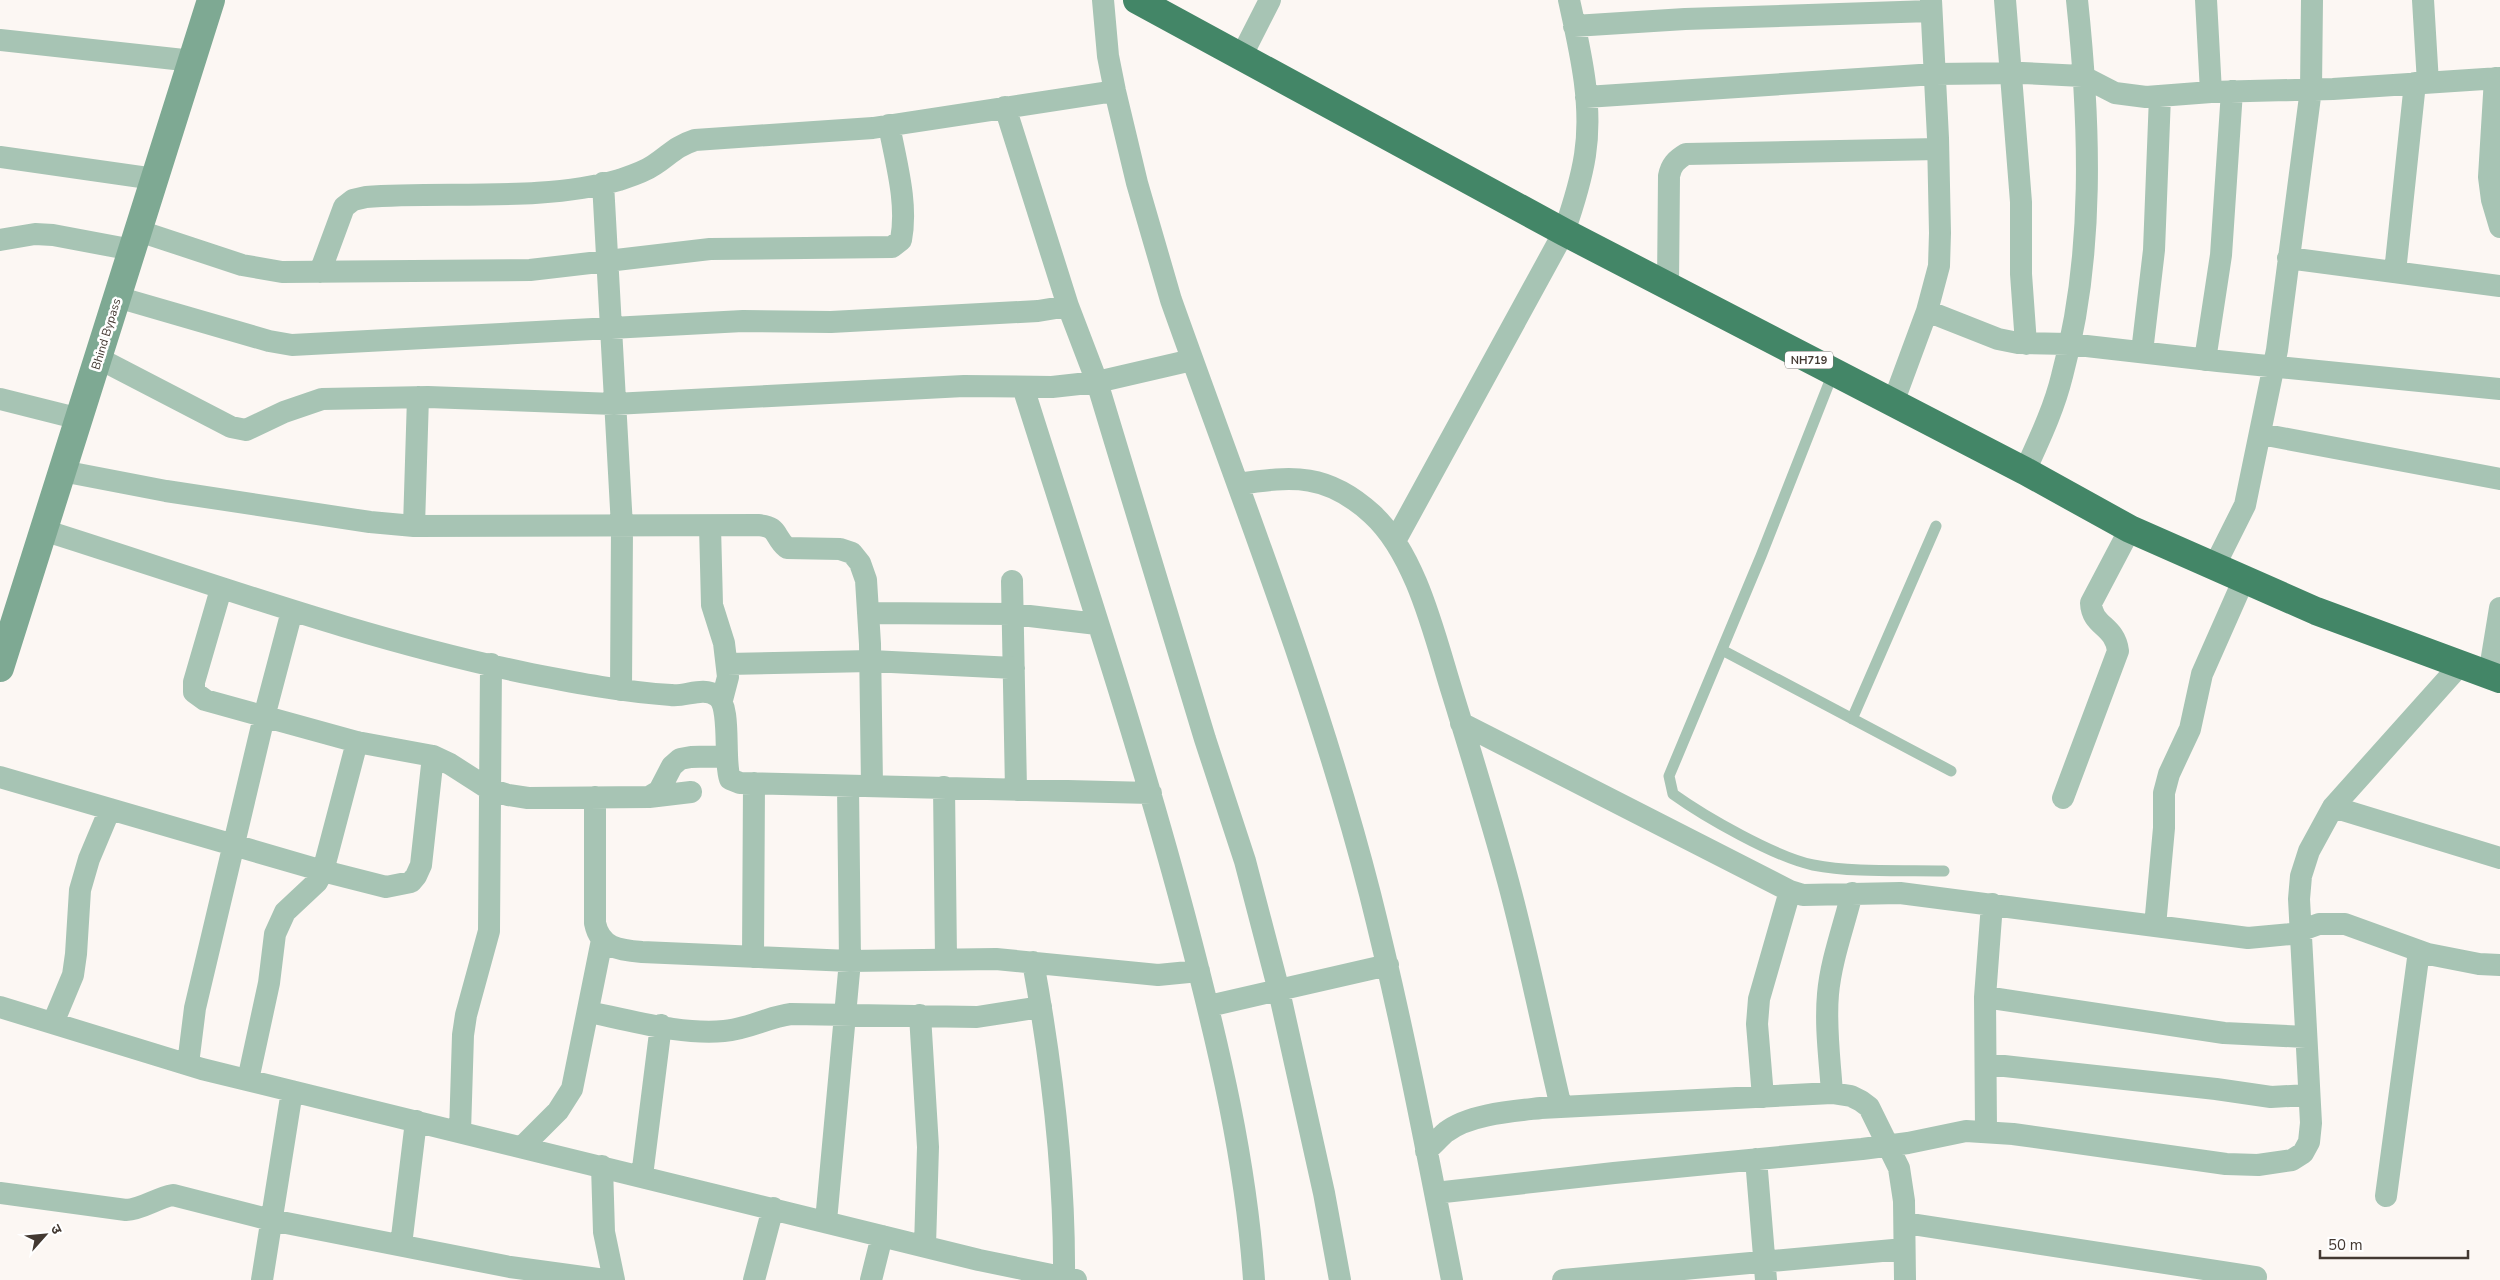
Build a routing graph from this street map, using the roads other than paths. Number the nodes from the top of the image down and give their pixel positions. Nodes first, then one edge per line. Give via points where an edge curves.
1 (212, 0) edge
2 (1103, 0) edge
3 (1137, 0) edge
4 (1270, 0) edge
5 (1569, 0) edge
6 (2005, 0) edge
7 (2077, 0) edge
8 (2206, 0) edge
9 (2312, 0) edge
10 (2423, 0) edge
11 (1931, 6) edge
12 (1574, 26) junction
13 (0, 40) edge
14 (1241, 57) junction
15 (192, 61) junction
16 (2011, 73) junction
17 (1935, 74) junction
18 (2082, 76) junction
19 (2498, 78) edge
20 (2422, 83) junction
21 (2311, 89) junction
22 (1115, 91) junction
23 (2221, 92) junction
24 (2160, 96) junction
25 (1586, 97) junction
26 (1005, 107) junction
27 (890, 126) junction
28 (1938, 150) junction
29 (0, 157) edge
30 (155, 179) junction
31 (603, 183) junction
32 (2500, 227) edge
33 (1564, 232) junction
34 (0, 240) edge
35 (136, 240) junction
36 (2288, 258) junction
37 (608, 261) junction
38 (320, 272) junction
39 (2394, 272) junction
40 (1668, 286) junction
41 (2500, 286) edge
42 (117, 297) junction
43 (1068, 306) junction
44 (1927, 311) junction
45 (610, 328) junction
46 (2026, 344) junction
47 (2070, 344) junction
48 (2142, 352) junction
49 (98, 358) junction
50 (1192, 360) junction
51 (2205, 360) junction
52 (2274, 366) junction
53 (1833, 373) junction
54 (1097, 382) junction
55 (1023, 386) junction
56 (2500, 389) edge
57 (418, 397) junction
58 (0, 399) edge
59 (1893, 402) junction
60 (614, 404) junction
61 (80, 419) junction
62 (2261, 434) junction
63 (62, 471) junction
64 (2026, 471) junction
65 (2500, 479) edge
66 (1238, 484) junction
67 (414, 526) junction
68 (622, 526) junction
69 (710, 526) junction
70 (1936, 526) dead end
71 (2130, 529) junction
72 (43, 530) junction
73 (1395, 541) junction
74 (2214, 567) junction
75 (2244, 579) junction
76 (1012, 581) dead end
77 (221, 589) junction
78 (2500, 608) edge
79 (292, 611) junction
80 (868, 613) junction
81 (1013, 614) junction
82 (1097, 624) junction
83 (1722, 650) junction
84 (2, 658) edge
85 (870, 661) junction
86 (491, 664) junction
87 (727, 664) junction
88 (2461, 664) junction
89 (1014, 668) junction
90 (2494, 677) edge
91 (621, 690) junction
92 (722, 700) junction
93 (264, 716) junction
94 (1852, 719) junction
95 (1461, 723) junction
96 (357, 742) junction
97 (433, 756) junction
98 (726, 756) junction
99 (1951, 771) dead end
100 (0, 777) edge
101 (754, 783) junction
102 (848, 786) junction
103 (872, 786) junction
104 (944, 787) junction
105 (489, 789) junction
106 (1016, 790) junction
107 (691, 792) dead end
108 (1151, 793) junction
109 (595, 797) junction
110 (649, 797) junction
111 (2063, 798) dead end
112 (2333, 808) junction
113 (110, 809) junction
114 (234, 845) junction
115 (2500, 858) edge
116 (1944, 870) dead end
117 (323, 871) junction
118 (1790, 891) junction
119 (1852, 893) junction
120 (1992, 904) junction
121 (2155, 926) junction
122 (2300, 930) junction
123 (602, 940) junction
124 (2419, 951) junction
125 (752, 956) junction
126 (946, 959) junction
127 (850, 961) junction
128 (1033, 962) junction
129 (1388, 965) junction
130 (2500, 965) edge
131 (1199, 971) junction
132 (1278, 992) junction
133 (1986, 997) junction
134 (1208, 1006) junction
135 (0, 1007) edge
136 (1041, 1007) junction
137 (588, 1012) junction
138 (845, 1014) junction
139 (920, 1015) junction
140 (53, 1023) junction
141 (662, 1025) junction
142 (2306, 1038) junction
143 (188, 1064) junction
144 (1986, 1064) junction
145 (248, 1080) junction
146 (292, 1091) junction
147 (1832, 1094) junction
148 (2309, 1095) junction
149 (1763, 1097) junction
150 (1561, 1107) junction
151 (416, 1121) junction
152 (1986, 1130) junction
153 (460, 1132) junction
154 (1889, 1145) junction
155 (522, 1147) junction
156 (1426, 1151) junction
157 (1756, 1159) junction
158 (602, 1166) junction
159 (642, 1176) junction
160 (0, 1193) edge
161 (1435, 1193) junction
162 (2386, 1196) dead end
163 (773, 1208) junction
164 (271, 1220) junction
165 (826, 1222) junction
166 (1904, 1223) junction
167 (882, 1236) junction
168 (401, 1245) junction
169 (925, 1246) junction
170 (1904, 1249) junction
171 (977, 1270) edge
172 (1765, 1270) edge
173 (490, 1271) edge
174 (2256, 1277) dead end
175 (1070, 1279) edge
176 (262, 1280) edge
177 (605, 1280) edge
178 (614, 1280) edge
179 (754, 1280) edge
180 (871, 1280) edge
181 (1254, 1280) edge
182 (1340, 1280) edge
183 (1452, 1280) edge
184 (1563, 1280) edge
185 (1905, 1280) edge

1 - 15 street, Bhind Bypass
2 - 22 street
3 - 14 highway, NH719
4 - 14 street
5 - 12 street
6 - 16 street
7 - 18 street
8 - 23 street
9 - 21 street
10 - 20 street
11 - 12 street
11 - 17 street
12 - 25 street
13 - 15 street
14 - 33 highway, NH719
15 - 30 street, Bhind Bypass
16 - 17 street
16 - 18 street
16 - 46 street via 2021,202 2021,274
17 - 25 street
17 - 28 street
18 - 24 street via 2115,93 2146,98
18 - 47 street via 2086,187 2079,296
19 - 20 street
19 - 32 street via 2489,177
20 - 21 street
20 - 39 street
21 - 23 street
21 - 36 street
22 - 26 street
22 - 50 street via 1157,256
23 - 24 street
23 - 51 street via 2221,255
24 - 48 street via 2154,250
25 - 33 street via 1585,154
26 - 27 street
26 - 43 street
27 - 31 street via 695,140 680,145 638,173
27 - 37 street via 904,225 901,240 892,247 710,249
28 - 40 street via 1686,154 1671,166 1668,176
28 - 44 street via 1939,266
29 - 30 street
30 - 35 street, Bhind Bypass
31 - 37 street
31 - 38 street via 538,192 400,194 353,200 344,206 340,214
33 - 40 highway, NH719
33 - 73 street
34 - 35 street via 35,234
35 - 38 street via 282,272
35 - 42 street, Bhind Bypass
36 - 39 street
36 - 52 street
37 - 38 street via 530,270
37 - 45 street
39 - 41 street
40 - 53 highway, NH719
42 - 45 street via 292,345
42 - 49 street, Bhind Bypass
43 - 45 street via 1038,311 831,322 743,321
43 - 54 street
44 - 46 street via 1998,339
44 - 59 street
45 - 60 street
46 - 47 street
47 - 48 street
47 - 64 street via 2054,402
48 - 51 street
49 - 57 street via 231,427 246,430 322,399
49 - 61 street, Bhind Bypass
50 - 54 street
50 - 66 street
51 - 52 street
52 - 56 street
52 - 62 street
53 - 59 highway, NH719
53 - 83 lane
54 - 55 street via 1073,386
54 - 132 street via 1210,757 1245,861
55 - 60 street via 954,386
55 - 82 street
57 - 60 street
57 - 67 street
58 - 61 street
59 - 64 highway, NH719
60 - 68 street
61 - 63 street, Bhind Bypass
62 - 65 street
62 - 74 street via 2245,505
63 - 67 street via 166,491
63 - 72 street, Bhind Bypass
64 - 71 highway, NH719
66 - 73 street via 1283,478 1322,483 1339,490 1373,514
66 - 129 street via 1317,714
67 - 68 street
68 - 69 street
68 - 91 street
69 - 80 street via 770,526 787,548 840,549 852,553 866,580
69 - 87 street via 712,605
70 - 94 lane
71 - 74 highway, NH719
71 - 111 street via 2091,603 2091,613 2111,632 2117,641 2118,651
72 - 77 street
72 - 84 street, Bhind Bypass
73 - 95 street via 1422,598
74 - 75 highway, NH719
75 - 88 highway, NH719 via 2352,625
75 - 121 street via 2202,674 2190,729 2169,774 2164,793
76 - 81 street
77 - 79 street
77 - 93 street via 194,682 194,692 205,700
78 - 90 street
79 - 86 street
79 - 93 street
80 - 81 street
80 - 85 street
81 - 82 street
81 - 89 street
82 - 108 street
83 - 94 lane
83 - 116 lane via 1669,776 1673,794 1765,846 1813,865
85 - 87 street
85 - 89 street
85 - 103 street
86 - 91 street
86 - 105 street
87 - 92 street via 728,676
88 - 90 highway, NH719
88 - 112 street
89 - 106 street
91 - 92 street via 674,696 704,691
92 - 98 street
93 - 96 street
93 - 114 street
94 - 99 lane
95 - 118 street
95 - 150 street via 1518,917
96 - 97 street
96 - 117 street
97 - 105 street
97 - 117 street via 421,865 411,882 386,886
98 - 101 street via 730,779
98 - 110 street via 680,759 672,766 659,790
100 - 113 street
101 - 102 street
101 - 125 street
102 - 103 street
102 - 127 street
103 - 104 street
104 - 106 street
104 - 126 street
105 - 109 street via 528,798
105 - 153 street via 489,931 463,1035
106 - 108 street
107 - 110 street
108 - 131 street
109 - 110 street
109 - 123 street via 595,923
112 - 115 street
112 - 122 street via 2309,851 2301,876
113 - 114 street
113 - 140 street via 80,890 73,975
114 - 117 street
114 - 143 street via 195,1008
117 - 145 street via 317,882 285,912 274,934 269,983
118 - 119 street via 1817,896
118 - 149 street via 1760,999 1757,1024
119 - 120 street via 1900,893
119 - 147 street via 1828,994
120 - 121 street
120 - 133 street
121 - 122 street via 2248,938 2272,938
122 - 124 street via 2318,924 2345,924
122 - 142 street
123 - 125 street via 612,948 624,950
123 - 137 street
124 - 130 street via 2447,959
124 - 162 street
125 - 127 street
126 - 127 street
126 - 128 street
127 - 138 street
128 - 131 street via 1158,975
128 - 136 street
129 - 132 street
129 - 156 street
131 - 134 street
132 - 134 street
132 - 182 street via 1324,1193
133 - 142 street via 2224,1033
133 - 144 street
134 - 181 street via 1241,1162
135 - 140 street
136 - 139 street via 977,1017
136 - 175 street
137 - 141 street
137 - 155 street via 572,1089 558,1111
138 - 139 street
138 - 141 street via 779,1016 724,1032
138 - 165 street
139 - 169 street via 928,1146
140 - 143 street
141 - 159 street
142 - 148 street
143 - 145 street
144 - 148 street via 2271,1097
144 - 152 street
145 - 146 street
146 - 151 street
146 - 164 street
147 - 149 street
147 - 154 street via 1850,1096 1869,1107
148 - 152 street via 2311,1123 2309,1142 2303,1153 2292,1160 2258,1165 2226,1164
149 - 150 street
150 - 156 street via 1491,1115 1465,1123 1447,1131
151 - 153 street
151 - 168 street
152 - 154 street
153 - 155 street
154 - 157 street
154 - 166 street via 1902,1183
155 - 158 street
156 - 161 street
157 - 161 street
157 - 172 street
158 - 159 street
158 - 178 street via 604,1232
159 - 163 street
160 - 164 street via 126,1210 136,1210 161,1197 173,1195
161 - 183 street
163 - 165 street
163 - 179 street
164 - 168 street
164 - 176 street
165 - 167 street
166 - 170 street
166 - 174 street
167 - 169 street
167 - 180 street
168 - 173 street
169 - 171 street
170 - 172 street
170 - 185 street
171 - 175 street
172 - 184 street
173 - 177 street

